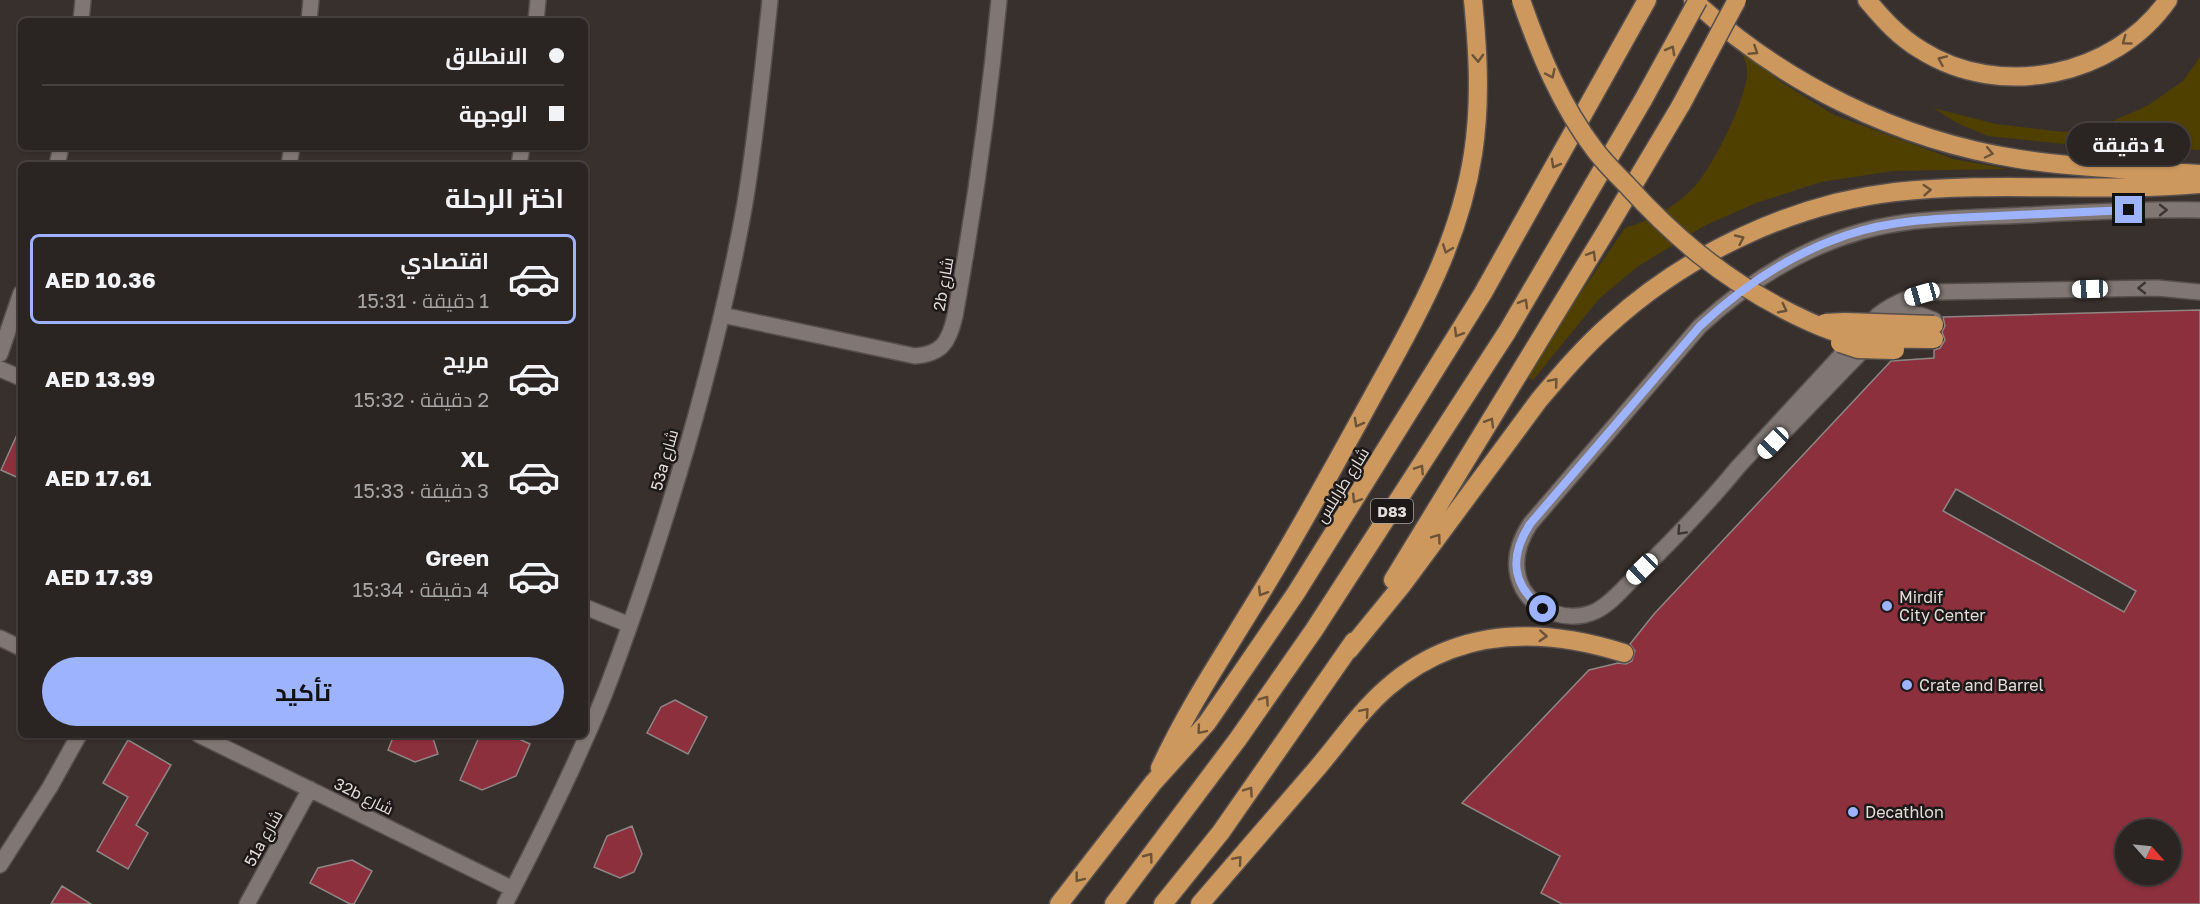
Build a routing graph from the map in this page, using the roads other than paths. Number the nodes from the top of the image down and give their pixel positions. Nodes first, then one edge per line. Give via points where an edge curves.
1 (83, 0) edge
2 (311, 0) edge
3 (538, 0) edge
4 (770, 0) edge
5 (999, 0) edge
6 (1473, 0) edge
7 (1521, 0) edge
8 (1647, 0) edge
9 (1693, 0) edge
10 (1698, 0) edge
11 (1737, 0) edge
12 (1867, 0) edge
13 (2168, 0) edge
14 (81, 18) edge
15 (309, 18) edge
16 (536, 18) edge
17 (2200, 174) edge
18 (2200, 184) edge
19 (2200, 210) edge
20 (2200, 292) edge
21 (18, 302) edge
22 (722, 315) junction
23 (1934, 334) joint
24 (0, 354) edge
25 (0, 369) edge
26 (18, 377) edge
27 (1721, 489) junction
28 (588, 609) edge
29 (630, 625) junction
30 (0, 638) edge
31 (18, 647) edge
32 (1349, 650) junction
33 (1624, 653) dead end
34 (588, 732) edge
35 (77, 738) edge
36 (206, 738) edge
37 (585, 738) edge
38 (1154, 783) junction
39 (310, 789) junction
40 (0, 866) edge
41 (513, 889) junction
42 (247, 904) edge
43 (505, 904) edge
44 (1059, 904) edge
45 (1114, 904) edge
46 (1163, 904) edge
47 (1200, 904) edge

1 - 14 street
2 - 15 street
3 - 16 street
4 - 22 street, 53a شارع via 745,205
5 - 22 street, 2b شارع via 975,206 952,330 942,346 929,355 915,356
6 -> 38 highway via 1479,60 1478,107 1473,154 1449,246 1431,290 1397,352 1286,552 1188,713
7 -> 23 highway, bridge via 1562,99 1595,150 1668,229 1701,258 1737,283 1814,325 1856,336
8 -> 38 highway, شارع طرابلس / D83 via 1483,292 1296,593 1207,723
9 -> 17 highway via 1744,45 1807,84 1878,119 1923,135 2017,159
45 -> 10 highway, D83, bridge via 1238,739 1334,601 1507,332
32 -> 11 highway, bridge via 1681,105
13 -> 12 highway via 2146,25 2107,54 2062,72 2013,77 1965,70 1942,62 1883,20
32 -> 18 highway via 1561,373 1611,323 1703,258 1787,218 1840,202 1894,192
27 -> 19 street via 1670,543 1598,609 1577,615 1553,613 1535,603 1521,585 1516,553 1530,524 1700,326 1726,302 1784,262 1848,234 1907,222
20 -> 27 street via 2157,288 1934,292 1904,299 1878,315
21 - 24 street
22 - 29 street, 53a شارع via 680,471
23 - 27 street via 1913,313 1891,321 1752,465
25 - 26 street
28 - 29 street
29 - 34 street, 53a شارع
30 - 31 street
46 -> 32 highway via 1221,832
47 -> 33 highway via 1387,687 1432,657 1485,639 1521,635 1580,640
35 - 40 street
36 - 39 street, 32b شارع
37 - 41 street, 53a شارع
38 -> 44 highway, شارع طرابلس / D83
39 - 41 street, 32b شارع
39 - 42 street, 51a شارع
41 - 43 street, 53a شارع

